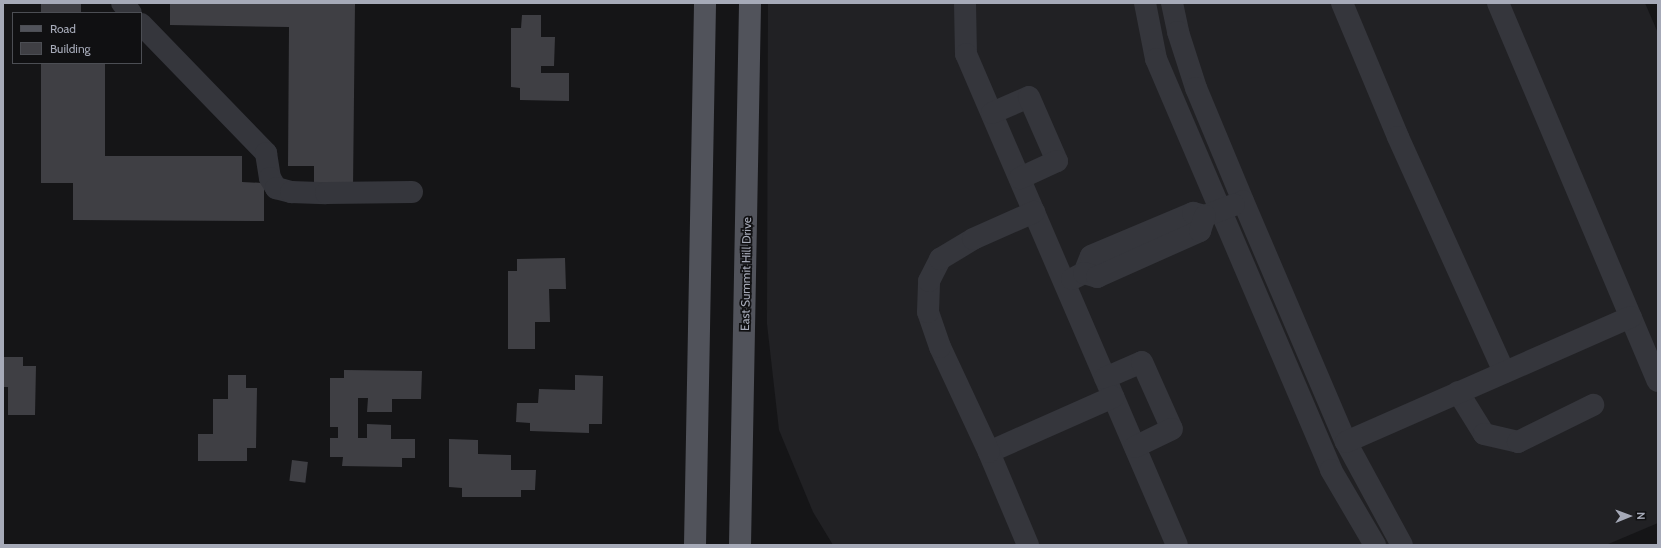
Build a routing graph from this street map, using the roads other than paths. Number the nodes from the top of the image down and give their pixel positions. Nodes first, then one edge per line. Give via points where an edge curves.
1 (122, 3) edge
2 (705, 3) edge
3 (750, 3) edge
4 (965, 3) edge
5 (1146, 3) edge
6 (1172, 3) edge
7 (1342, 3) edge
8 (1498, 3) edge
9 (130, 12) edge
10 (142, 25) edge
11 (992, 113) junction
12 (1020, 178) junction
13 (412, 192) dead end
14 (1243, 201) junction
15 (1034, 212) junction
16 (1213, 213) junction
17 (1064, 282) junction
18 (1631, 316) junction
19 (1504, 372) junction
20 (1658, 381) edge
21 (1109, 388) junction
22 (1458, 392) junction
23 (1593, 405) dead end
24 (1346, 442) junction
25 (1135, 447) junction
26 (989, 452) junction
27 (695, 545) edge
28 (740, 545) edge
29 (1028, 545) edge
30 (1177, 545) edge
31 (1375, 545) edge
32 (1402, 545) edge

1 - 9 street
2 - 27 main road
3 - 28 main road, East Summit Hill Drive
4 - 11 street via 966,54
5 - 16 street via 1156,59
6 - 14 street via 1178,32 1196,88
7 - 19 street via 1398,137
8 - 18 street
10 - 13 street via 266,153 270,178 276,188 291,192
11 - 12 street
11 - 12 street via 1029,97 1057,161
12 - 15 street
14 - 16 street
14 - 24 street
15 - 17 street
15 - 26 street via 972,239 940,258 929,281 928,312 940,347
16 - 17 street via 1200,231 1097,276 1084,273
16 - 31 street via 1331,470
17 - 21 street
18 - 19 street
18 - 20 street
19 - 22 street
21 - 25 street
21 - 25 street via 1142,362 1172,430
21 - 26 street
22 - 23 street via 1484,434 1518,442
22 - 24 street
24 - 32 street
25 - 30 street
26 - 29 street

